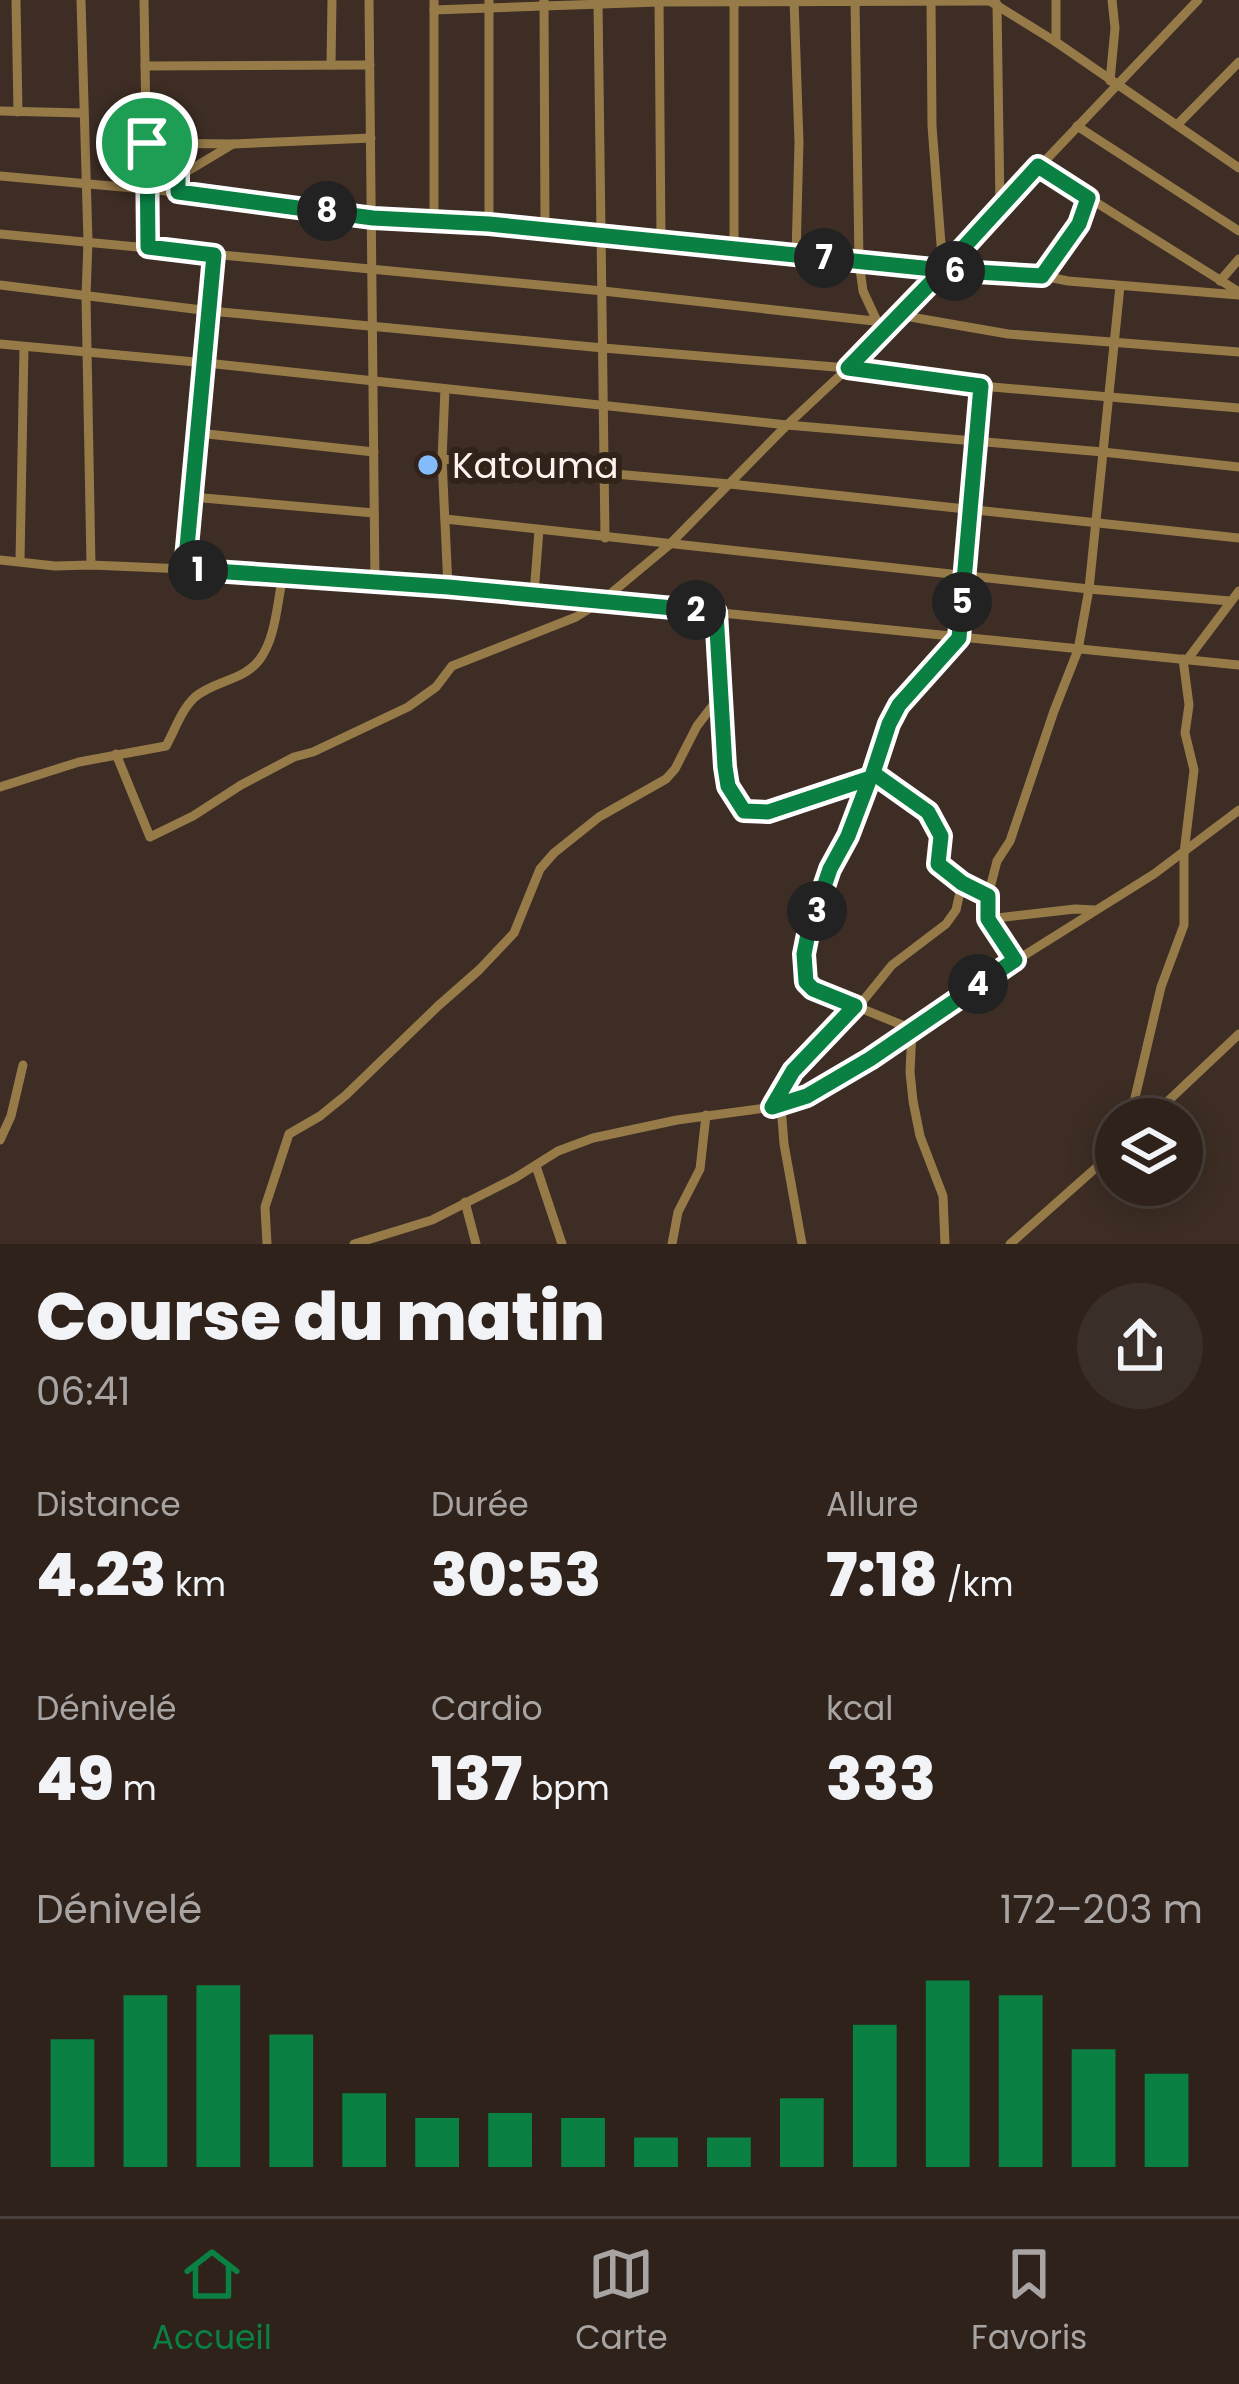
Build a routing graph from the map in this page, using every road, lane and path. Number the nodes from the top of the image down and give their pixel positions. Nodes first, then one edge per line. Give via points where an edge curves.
1 (16, 0) edge
2 (82, 0) edge
3 (144, 0) edge
4 (332, 0) edge
5 (369, 0) edge
6 (794, 0) edge
7 (1056, 0) edge
8 (1112, 0) edge
9 (1177, 0) edge
10 (1198, 0) edge
11 (659, 1) edge
12 (734, 1) edge
13 (855, 1) edge
14 (931, 1) edge
15 (993, 1) edge
16 (598, 2) edge
17 (544, 3) edge
18 (434, 5) edge
19 (489, 5) edge
20 (1178, 21) junction
21 (1056, 42) junction
22 (1239, 62) edge
23 (331, 65) junction
24 (370, 65) junction
25 (145, 66) junction
26 (1113, 83) junction
27 (0, 111) edge
28 (18, 112) junction
29 (83, 113) junction
30 (1178, 124) junction
31 (1077, 126) junction
32 (371, 139) junction
33 (147, 143) junction
34 (178, 143) junction
35 (233, 144) junction
36 (1038, 166) junction
37 (1239, 168) edge
38 (0, 176) edge
39 (178, 177) junction
40 (86, 183) junction
41 (148, 188) junction
42 (178, 192) junction
43 (1088, 198) junction
44 (1000, 209) junction
45 (373, 218) junction
46 (434, 220) junction
47 (489, 224) junction
48 (545, 229) junction
49 (1239, 231) edge
50 (0, 234) edge
51 (602, 237) junction
52 (661, 240) junction
53 (88, 241) junction
54 (148, 247) junction
55 (734, 249) junction
56 (214, 255) junction
57 (796, 255) junction
58 (1239, 259) edge
59 (859, 262) junction
60 (943, 270) junction
61 (373, 271) junction
62 (1042, 276) junction
63 (1220, 280) junction
64 (0, 285) edge
65 (1120, 286) junction
66 (603, 291) junction
67 (1209, 294) junction
68 (1239, 294) edge
69 (86, 296) junction
70 (210, 311) junction
71 (899, 316) junction
72 (874, 320) junction
73 (373, 327) junction
74 (882, 332) junction
75 (1114, 343) junction
76 (0, 344) edge
77 (24, 347) junction
78 (603, 348) junction
79 (87, 351) junction
80 (1239, 352) edge
81 (206, 362) junction
82 (848, 368) junction
83 (374, 382) junction
84 (981, 386) junction
85 (445, 389) junction
86 (1108, 396) junction
87 (604, 405) junction
88 (1239, 408) edge
89 (787, 425) junction
90 (198, 433) junction
91 (977, 442) junction
92 (374, 452) junction
93 (1103, 452) junction
94 (442, 459) junction
95 (1239, 467) edge
96 (604, 474) junction
97 (730, 484) junction
98 (192, 497) junction
99 (969, 512) junction
100 (374, 513) junction
101 (445, 519) junction
102 (1096, 524) junction
103 (538, 530) junction
104 (605, 538) junction
105 (1239, 538) edge
106 (669, 545) junction
107 (0, 560) edge
108 (20, 562) junction
109 (91, 565) junction
110 (185, 569) junction
111 (965, 574) junction
112 (283, 576) junction
113 (375, 583) junction
114 (448, 587) junction
115 (1089, 589) junction
116 (1239, 591) edge
117 (534, 594) junction
118 (603, 600) junction
119 (1230, 601) junction
120 (716, 612) junction
121 (959, 638) junction
122 (1078, 650) junction
123 (1185, 660) junction
124 (1239, 665) edge
125 (722, 692) junction
126 (116, 754) junction
127 (872, 776) junction
128 (0, 787) edge
129 (1239, 811) edge
130 (1184, 854) junction
131 (962, 883) junction
132 (988, 896) junction
133 (1095, 910) junction
134 (988, 919) junction
135 (1015, 960) junction
136 (856, 1007) junction
137 (913, 1029) junction
138 (1239, 1034) edge
139 (23, 1065) dead end
140 (1135, 1098) edge
141 (1171, 1098) edge
142 (777, 1106) junction
143 (706, 1115) junction
144 (0, 1140) edge
145 (536, 1166) junction
146 (1095, 1169) edge
147 (465, 1202) junction
148 (267, 1244) edge
149 (354, 1244) edge
150 (476, 1244) edge
151 (562, 1244) edge
152 (673, 1244) edge
153 (802, 1244) edge
154 (945, 1244) edge
155 (1010, 1244) edge

1 - 28 street
2 - 29 street
3 - 25 street
4 - 23 street
5 - 24 street
6 - 12 street
6 - 13 street
6 - 57 street
7 - 21 street
8 - 26 street
9 - 20 street
10 - 20 street
11 - 12 street
11 - 16 street
11 - 52 street
12 - 55 street
13 - 14 street
13 - 59 street
14 - 15 street
14 - 60 street
15 - 21 street
15 - 44 street
16 - 17 street
16 - 51 street
17 - 19 street
17 - 48 street
18 - 19 street
18 - 46 street
19 - 47 street
20 - 26 street
21 - 26 street
22 - 30 street
23 - 24 street
23 - 25 street
24 - 32 street
25 - 33 street
26 - 30 street
26 - 31 street
27 - 28 street
28 - 29 street
29 - 40 street
30 - 37 street
31 - 36 street
31 - 49 street
32 - 35 street
32 - 45 street
33 - 34 street
33 - 41 street
34 - 35 street
34 - 39 street
35 - 39 street
36 - 43 street
36 - 44 street
38 - 40 street
39 - 42 street
40 - 41 street
40 - 53 street
41 - 42 street
41 - 54 street
42 - 45 street
43 - 62 street
43 - 63 street
44 - 60 street
45 - 46 street
45 - 61 street
46 - 47 street
47 - 48 street
48 - 51 street
50 - 53 street
51 - 52 street
51 - 66 street
52 - 55 street
53 - 54 street
53 - 69 street
54 - 56 street
55 - 57 street
56 - 61 street
56 - 70 street
57 - 59 street
58 - 63 street
59 - 60 street
59 - 72 street
60 - 62 street
60 - 71 street
61 - 66 street
61 - 73 street
62 - 65 street
63 - 67 street
63 - 68 street
64 - 69 street
65 - 67 street
65 - 75 street
66 - 72 street
66 - 78 street
67 - 68 street
69 - 70 street
69 - 79 street
70 - 73 street
70 - 81 street
71 - 74 street
71 - 75 street
72 - 74 street
73 - 78 street
73 - 83 street
74 - 82 street
75 - 80 street
75 - 86 street
76 - 77 street
77 - 79 street
77 - 108 street
78 - 82 street
78 - 87 street
79 - 81 street
79 - 109 street
81 - 83 street
81 - 90 street
82 - 84 street
82 - 89 street
83 - 85 street
83 - 92 street
84 - 86 street
84 - 91 street
85 - 87 street
85 - 94 street
86 - 88 street
86 - 93 street
87 - 89 street
87 - 96 street
89 - 91 street
89 - 97 street
90 - 92 street
90 - 98 street
91 - 93 street
91 - 99 street
92 - 100 street
93 - 95 street
93 - 102 street
94 - 96 street
94 - 101 street
96 - 97 street
96 - 104 street
97 - 99 street
97 - 106 street
98 - 100 street
98 - 110 street
99 - 102 street
99 - 111 street
100 - 113 street
101 - 103 street
101 - 114 street
102 - 105 street
102 - 115 street
103 - 104 street
103 - 117 street
104 - 106 street
106 - 111 street
106 - 118 street
107 - 108 street
108 - 109 street
109 - 110 street
110 - 112 street
111 - 115 street
111 - 121 street
112 - 113 street
112 - 126 street via 257,664 196,697 166,746
113 - 114 street
114 - 117 street
115 - 119 street
115 - 122 street
116 - 119 street
117 - 118 street
118 - 120 street
118 - 126 street via 452,666 408,707 293,757 150,837
119 - 123 street
120 - 121 street
120 - 125 street
121 - 122 street
121 - 127 street via 899,705
122 - 123 street
122 - 132 street
123 - 124 street
123 - 130 street via 1193,770
125 - 127 street via 728,786 744,811 768,812
125 - 148 street via 665,779 599,817 540,869 514,933 479,970 346,1095 289,1134 265,1207
126 - 128 street
127 - 131 street via 928,812 941,836 938,864
127 - 136 street via 830,869 804,954 806,982
129 - 130 street
130 - 133 street
130 - 140 street via 1184,925
131 - 132 street
131 - 136 street via 946,924 892,965
132 - 134 street
133 - 134 street
133 - 135 street
134 - 135 street
135 - 137 street
136 - 137 street
136 - 142 street via 793,1071
137 - 142 street via 807,1096
137 - 154 street via 913,1101 943,1196
138 - 141 street
139 - 144 street
142 - 143 street
142 - 153 street
143 - 145 street via 593,1138
143 - 152 street via 700,1168 678,1212
145 - 147 street
145 - 151 street
146 - 155 street
147 - 149 street
147 - 150 street

